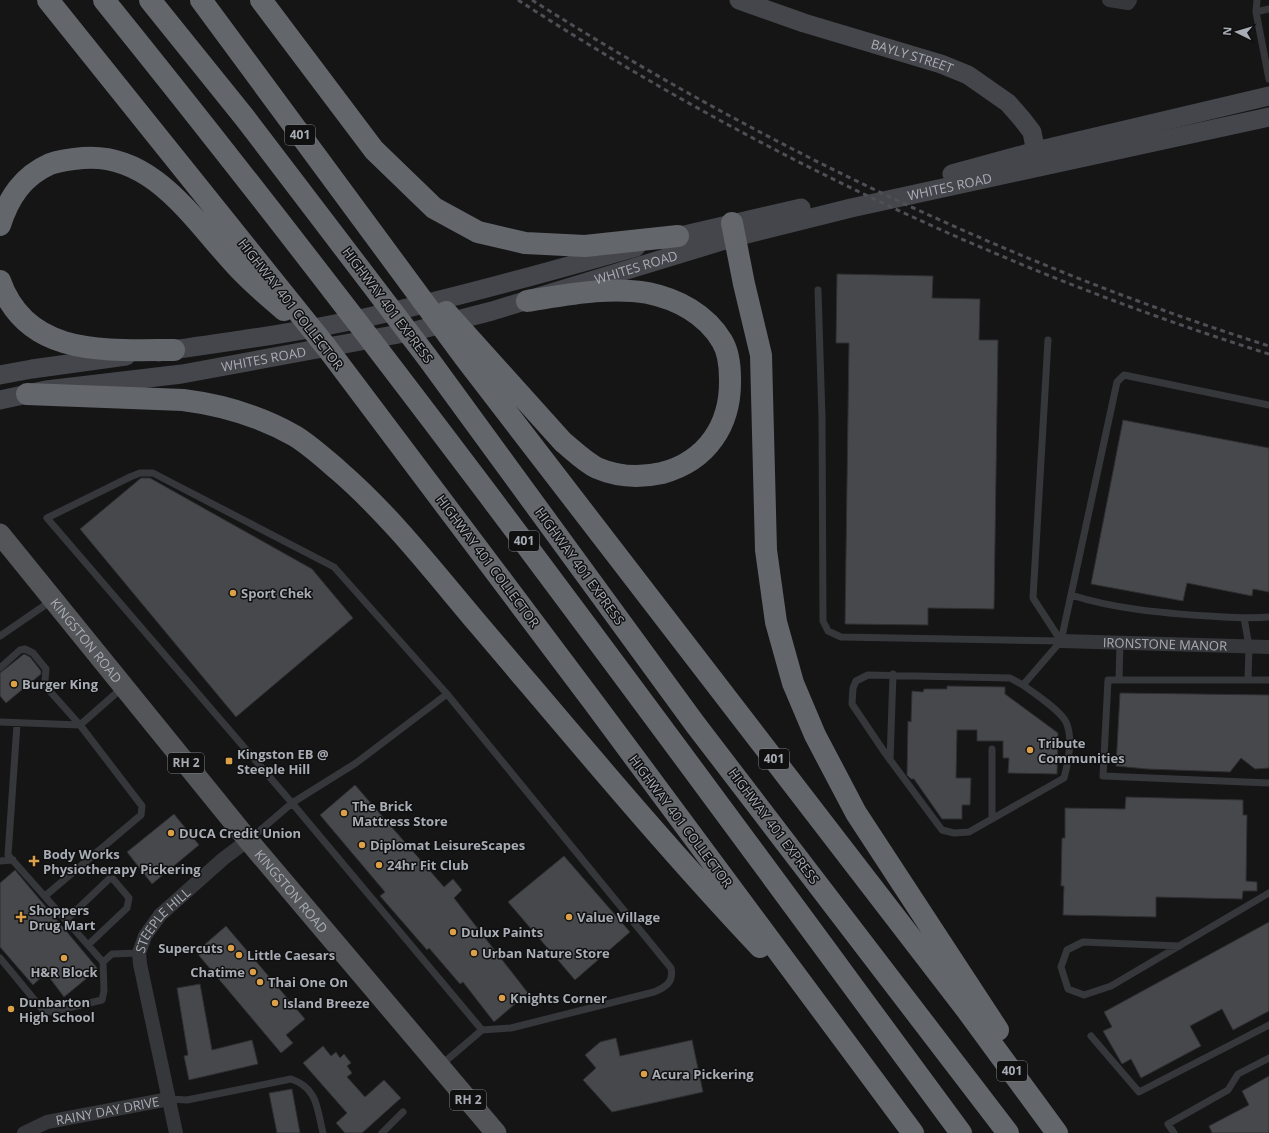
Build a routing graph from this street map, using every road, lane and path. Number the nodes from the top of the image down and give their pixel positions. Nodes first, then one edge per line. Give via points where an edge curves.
1 (48, 0) edge
2 (104, 0) edge
3 (150, 0) edge
4 (162, 0) edge
5 (201, 0) edge
6 (261, 0) edge
7 (739, 0) edge
8 (1110, 0) edge
9 (1130, 0) edge
10 (1257, 0) edge
11 (1269, 9) edge
12 (1256, 12) junction
13 (1267, 57) edge
14 (1269, 79) edge
15 (1269, 96) edge
16 (1269, 117) edge
17 (245, 118) junction
18 (1038, 160) junction
19 (0, 225) edge
20 (734, 230) junction
21 (678, 236) junction
22 (399, 270) junction
23 (0, 281) edge
24 (818, 290) dead end
25 (527, 301) junction
26 (1048, 340) dead end
27 (327, 348) junction
28 (174, 350) junction
29 (0, 375) edge
30 (26, 394) junction
31 (0, 400) edge
32 (1269, 405) edge
33 (0, 534) edge
34 (1071, 596) junction
35 (53, 599) junction
36 (1269, 617) edge
37 (1244, 618) junction
38 (0, 636) edge
39 (1061, 641) junction
40 (1120, 643) junction
41 (1248, 646) junction
42 (1269, 647) edge
43 (0, 668) edge
44 (893, 674) junction
45 (1119, 680) junction
46 (1248, 680) junction
47 (1268, 680) edge
48 (1023, 685) junction
49 (123, 686) junction
50 (447, 694) junction
51 (0, 722) edge
52 (17, 724) junction
53 (80, 725) junction
54 (992, 748) dead end
55 (890, 760) junction
56 (1269, 783) edge
57 (292, 803) junction
58 (992, 819) junction
59 (248, 840) junction
60 (13, 860) junction
61 (0, 861) edge
62 (1269, 893) edge
63 (45, 896) junction
64 (66, 920) junction
65 (88, 945) junction
66 (1178, 946) junction
67 (139, 953) junction
68 (0, 958) edge
69 (103, 962) junction
70 (829, 1020) junction
71 (1269, 1025) edge
72 (482, 1030) junction
73 (1090, 1036) dead end
74 (1269, 1058) edge
75 (440, 1066) junction
76 (169, 1099) junction
77 (403, 1112) dead end
78 (24, 1133) edge
79 (176, 1133) edge
80 (323, 1133) edge
81 (382, 1133) edge
82 (496, 1133) edge
83 (913, 1133) edge
84 (961, 1133) edge
85 (1008, 1133) edge
86 (1057, 1133) edge
87 (1061, 1133) edge
88 (1174, 1133) edge

1 - 27 highway, HIGHWAY 401 COLLECTOR
2 - 84 highway, 401 via 226,151 461,456
3 - 17 highway, HIGHWAY 401 EXPRESS / 401
4 - 17 highway
5 - 22 highway, 401
6 - 21 highway via 374,150 434,208 478,232 525,243 586,246
7 - 18 main road, BAYLY STREET via 804,23 941,64 968,75 1008,104 1022,118 1032,132
8 - 9 street via 1128,4
10 - 12 lane
11 - 12 lane
12 - 13 lane
13 - 14 lane
15 - 18 main road, WHITES ROAD
16 - 18 main road, WHITES ROAD
17 - 85 highway, HIGHWAY 401 EXPRESS / 401 via 427,357 696,724
18 - 20 main road, WHITES ROAD
19 - 27 highway via 13,193 24,180 39,169 58,161 74,159 104,158 122,163 156,181 246,276
20 - 21 main road, WHITES ROAD
20 - 25 main road, WHITES ROAD via 683,251
20 - 87 highway via 761,356 766,550 776,622 793,683 815,735 856,813 980,1000
21 - 28 main road, WHITES ROAD via 478,292 362,319
22 - 25 highway via 429,294 563,442 596,467 634,477 653,475 682,467 706,448 723,424 727,412 730,372 722,342 705,320 676,302 634,292 592,292
22 - 86 highway, 401 via 966,1008
23 - 28 highway via 15,310 28,323 48,336 94,349
24 - 39 lane via 822,417 823,621 828,631 841,637
25 - 30 main road, WHITES ROAD via 415,331 268,359 182,374
26 - 39 lane via 1033,598
27 - 70 highway, HIGHWAY 401 COLLECTOR
28 - 29 main road, WHITES ROAD
30 - 31 main road, WHITES ROAD
30 - 70 highway via 208,403 263,420 295,436 316,451 362,490 409,542 710,894
32 - 34 lane via 1124,375 1117,382
33 - 35 main road, KINGSTON ROAD / RH 2
34 - 37 lane via 1098,604 1178,614
34 - 39 lane
35 - 38 lane
35 - 49 main road, KINGSTON ROAD / RH 2
36 - 37 lane
37 - 41 lane
39 - 40 street, IRONSTONE MANOR
39 - 48 lane
40 - 41 street, IRONSTONE MANOR
40 - 45 lane
41 - 42 street, IRONSTONE MANOR
41 - 46 lane
43 - 53 lane via 20,650 33,653 46,669 47,688
44 - 48 lane via 1010,678
44 - 55 lane
44 - 55 lane via 868,675 856,681 852,704
45 - 46 lane
45 - 56 lane via 1108,680 1103,776
46 - 47 lane
48 - 58 lane via 1066,722 1069,736 1064,778
49 - 53 lane
49 - 59 main road, KINGSTON ROAD / RH 2
50 - 57 lane via 356,763
50 - 57 lane via 334,567 153,474 140,473 130,477 47,518
50 - 72 lane via 671,968 672,975 663,988 654,992 511,1028
51 - 52 lane
52 - 53 lane
52 - 60 lane via 8,855
53 - 63 lane via 142,806 141,815
54 - 58 lane
55 - 58 lane via 942,830 954,833 969,832
57 - 59 lane
57 - 72 lane
59 - 67 street, STEEPLE HILL via 160,915 145,936
59 - 75 main road, KINGSTON ROAD / RH 2
60 - 61 lane
60 - 63 lane
62 - 66 lane
63 - 64 lane
64 - 65 lane
64 - 65 lane via 113,878 129,898 127,908
65 - 69 lane
66 - 66 lane via 1110,986 1084,995 1068,988 1061,968 1066,950 1083,942
67 - 69 lane via 112,954
67 - 76 street, STEEPLE HILL
68 - 69 lane via 42,1009 51,1012 102,1000
70 - 83 highway, HIGHWAY 401 COLLECTOR
71 - 73 lane via 1139,1092
72 - 75 lane
74 - 88 lane via 1238,1074 1228,1090 1168,1124
75 - 82 main road, KINGSTON ROAD / RH 2
76 - 78 street, RAINY DAY DRIVE via 47,1122
76 - 79 street, STEEPLE HILL
76 - 80 lane via 187,1100 291,1079 303,1083 314,1097
77 - 81 lane

